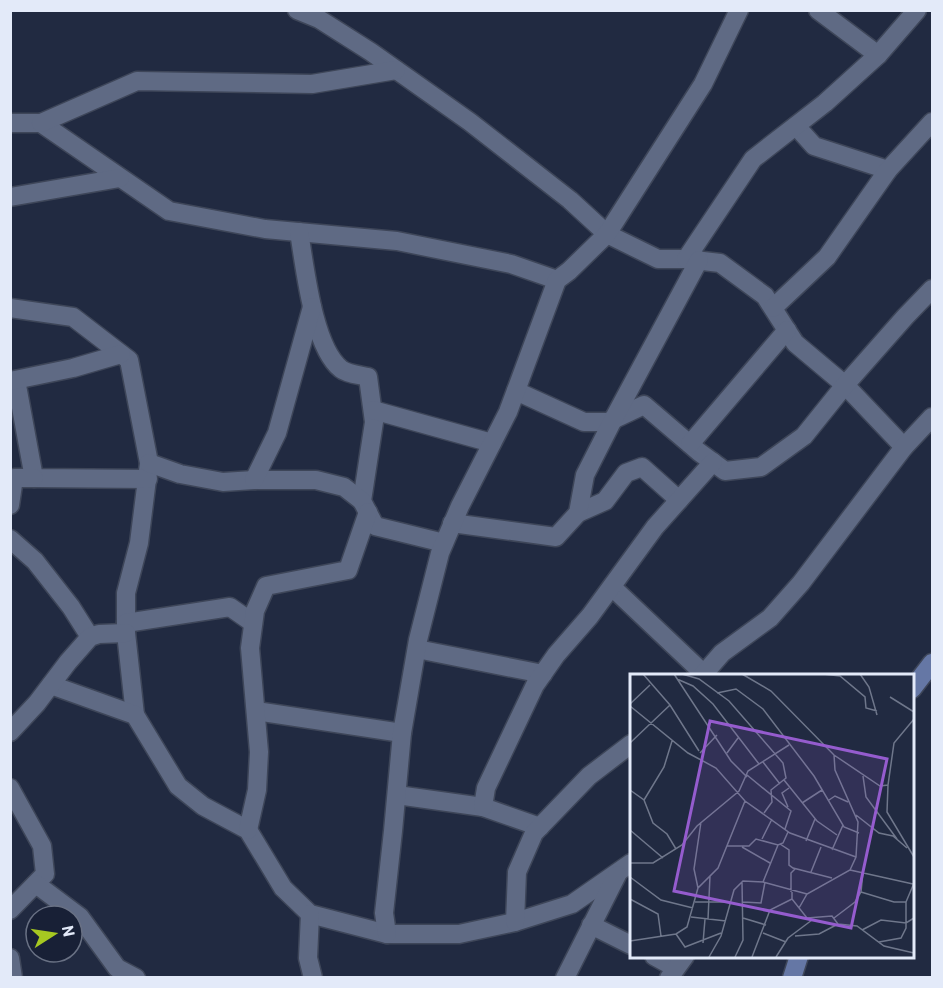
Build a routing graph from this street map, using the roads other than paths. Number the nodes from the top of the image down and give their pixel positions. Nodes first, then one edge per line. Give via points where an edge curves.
1 (297, 10) edge
2 (739, 10) edge
3 (818, 10) edge
4 (917, 10) edge
5 (878, 55) junction
6 (396, 70) junction
7 (933, 122) edge
8 (10, 123) edge
9 (41, 123) junction
10 (796, 126) junction
11 (926, 140) edge
12 (888, 170) junction
13 (120, 178) junction
14 (10, 197) edge
15 (299, 232) junction
16 (607, 234) junction
17 (692, 260) junction
18 (557, 280) junction
19 (933, 289) edge
20 (312, 307) junction
21 (10, 308) edge
22 (773, 308) junction
23 (787, 330) junction
24 (121, 354) junction
25 (13, 381) edge
26 (845, 386) junction
27 (516, 391) junction
28 (373, 410) junction
29 (933, 417) edge
30 (614, 418) junction
31 (492, 443) junction
32 (690, 444) junction
33 (904, 447) junction
34 (713, 462) junction
35 (148, 471) junction
36 (34, 478) junction
37 (254, 480) junction
38 (679, 500) junction
39 (10, 505) edge
40 (365, 506) junction
41 (578, 513) junction
42 (452, 523) junction
43 (10, 539) edge
44 (444, 543) junction
45 (612, 587) junction
46 (253, 623) junction
47 (126, 628) junction
48 (90, 637) junction
49 (417, 649) junction
50 (933, 663) edge
51 (543, 674) junction
52 (702, 674) edge
53 (704, 674) edge
54 (51, 685) junction
55 (913, 688) edge
56 (256, 711) junction
57 (135, 715) junction
58 (10, 732) edge
59 (402, 733) junction
60 (630, 745) edge
61 (10, 788) edge
62 (397, 795) junction
63 (483, 807) junction
64 (540, 827) junction
65 (248, 830) junction
66 (625, 867) edge
67 (36, 884) junction
68 (10, 910) edge
69 (310, 914) junction
70 (515, 922) junction
71 (591, 925) junction
72 (387, 934) junction
73 (630, 944) edge
74 (10, 958) edge
75 (656, 958) edge
76 (799, 958) edge
77 (677, 967) edge
78 (13, 978) edge
79 (136, 978) edge
80 (313, 978) edge
81 (565, 978) edge
82 (792, 978) edge

1 - 6 street via 319,19
2 - 16 street via 703,84
3 - 5 street
4 - 5 street
5 - 10 street
6 - 9 street via 312,84 137,81
6 - 16 street via 561,192
7 - 11 street
8 - 9 street
9 - 13 street
10 - 12 street via 814,146
10 - 17 street via 753,159
11 - 12 street
12 - 22 street via 827,257
13 - 14 street
13 - 15 street via 169,211
15 - 18 street via 398,241 512,264
15 - 20 street
16 - 17 street via 658,260
16 - 18 street
17 - 22 street via 720,263 765,296
17 - 30 street
18 - 27 street
19 - 26 street
20 - 28 street via 325,350 342,370 368,377
20 - 37 street via 276,433
21 - 24 street via 73,318
22 - 23 street
23 - 26 street via 795,343
23 - 32 street
24 - 25 street
24 - 35 street via 129,360
25 - 36 street
26 - 33 street
26 - 34 street via 804,436 761,467 725,471
27 - 30 street via 584,422 608,422
27 - 31 street
28 - 31 street
28 - 40 street
29 - 33 street
30 - 32 street via 644,405
30 - 41 street via 585,475
31 - 42 street
32 - 34 street
33 - 53 street via 801,583 770,618 722,653
34 - 38 street
35 - 36 street
35 - 37 street via 223,482
35 - 47 street via 139,543 126,593
36 - 39 street via 14,478
37 - 40 street via 316,480 344,487
38 - 41 street via 642,467 626,473 604,501
38 - 45 street
40 - 44 street via 375,526
40 - 46 street via 348,570 266,586
41 - 42 street via 556,537
42 - 44 street
43 - 48 street via 35,561
44 - 49 street
45 - 51 street
45 - 52 street
46 - 47 street via 230,607
46 - 56 street via 250,648
47 - 48 street
47 - 57 street
48 - 54 street
49 - 51 street
49 - 59 street
50 - 55 street
51 - 63 street via 486,788
54 - 57 street
54 - 58 street
56 - 59 street
56 - 65 street via 258,780
57 - 65 street via 178,786 203,806
59 - 62 street
60 - 64 street via 589,776
61 - 67 street via 42,846 45,874
62 - 63 street
62 - 72 street via 384,913
63 - 64 street
64 - 70 street via 534,832 518,872
65 - 69 street via 284,888
66 - 70 street via 572,904
66 - 71 street
67 - 68 street
67 - 79 street via 80,917 117,968
69 - 72 street
69 - 80 street via 308,958
70 - 72 street via 459,934
71 - 73 street
71 - 81 street
74 - 78 street
75 - 77 street
76 - 82 street

